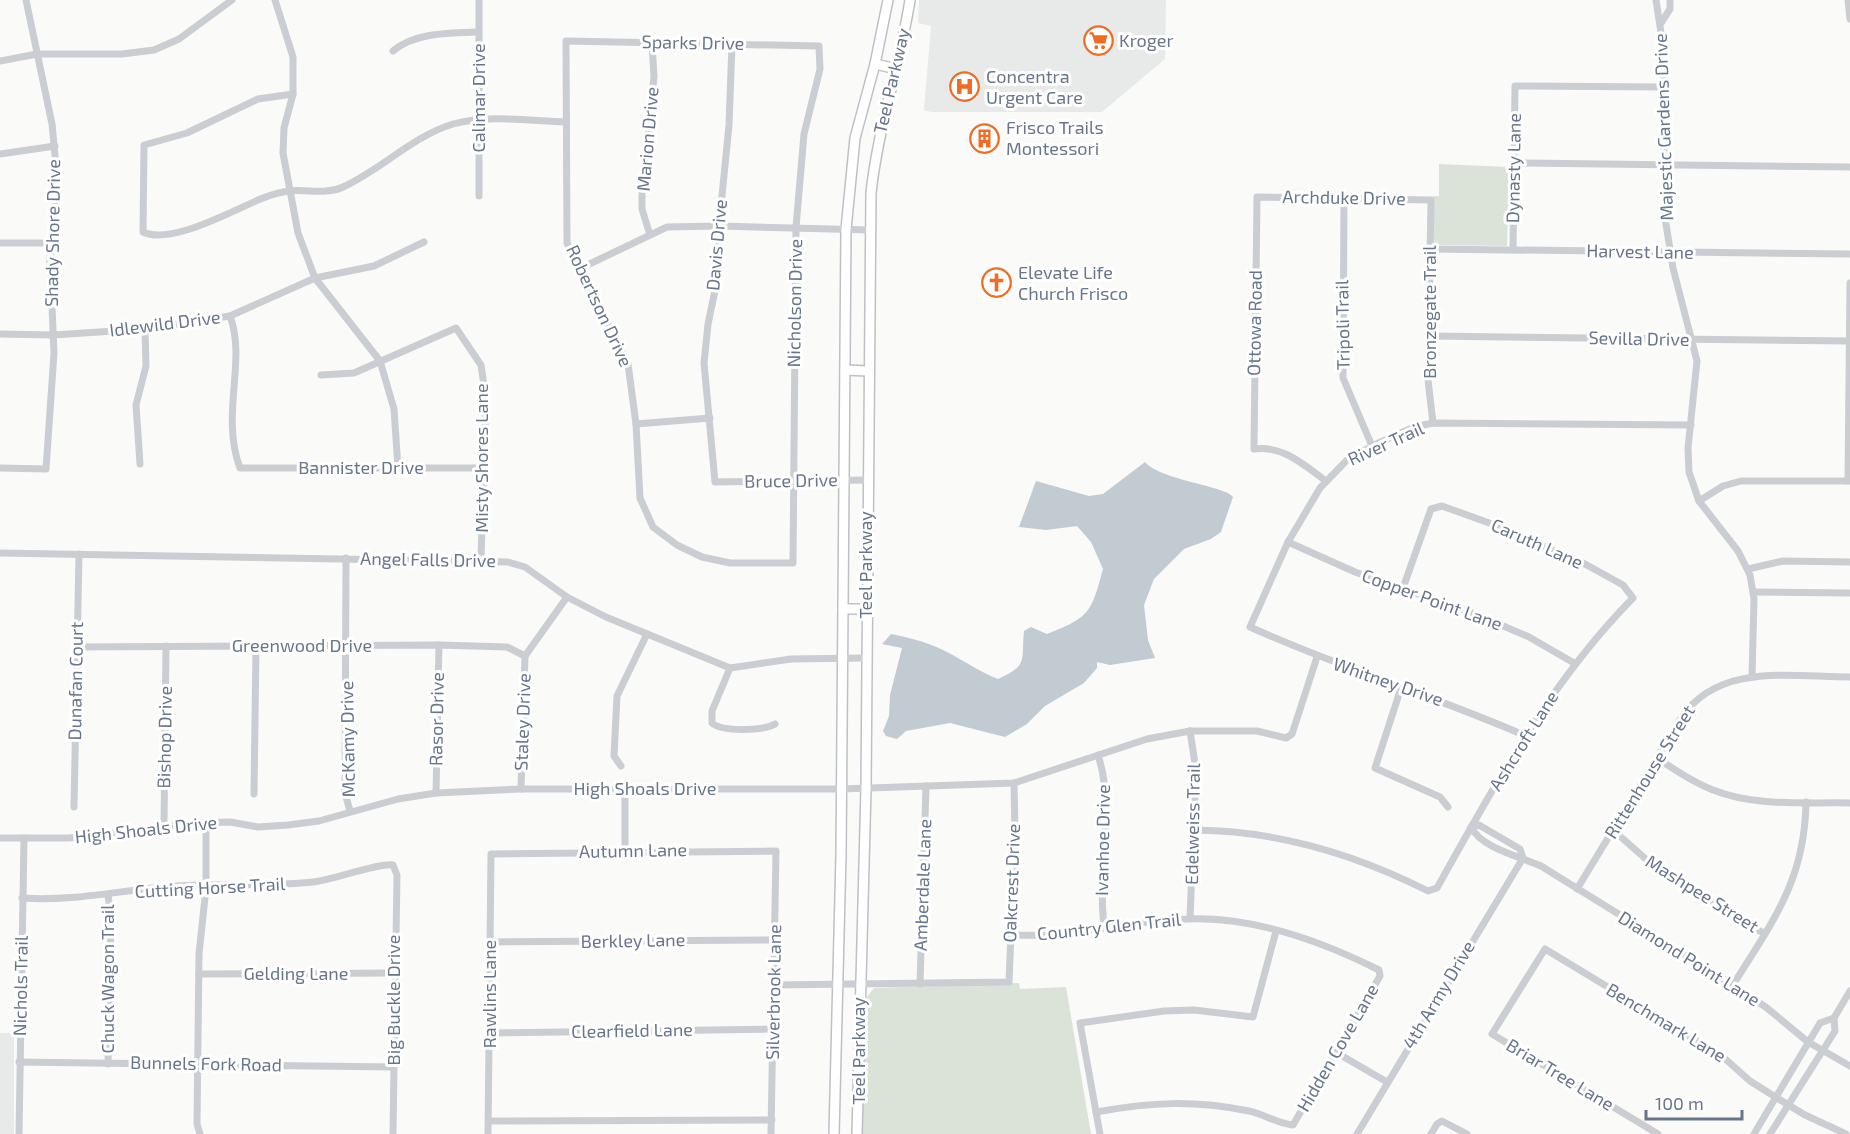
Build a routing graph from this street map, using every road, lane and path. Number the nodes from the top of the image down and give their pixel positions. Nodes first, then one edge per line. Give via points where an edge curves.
1 (26, 0) edge
2 (232, 0) edge
3 (275, 0) edge
4 (479, 0) edge
5 (888, 0) edge
6 (910, 0) edge
7 (1656, 0) edge
8 (1670, 0) edge
9 (1848, 0) edge
10 (1850, 19) edge
11 (1661, 23) junction
12 (479, 32) junction
13 (566, 41) joint
14 (652, 43) junction
15 (732, 44) junction
16 (819, 46) joint
17 (393, 51) dead end
18 (37, 54) junction
19 (0, 61) edge
20 (875, 64) junction
21 (897, 69) junction
22 (1662, 87) junction
23 (293, 94) junction
24 (479, 119) junction
25 (566, 122) junction
26 (55, 146) junction
27 (0, 154) edge
28 (1514, 164) junction
29 (1662, 165) junction
30 (1850, 167) edge
31 (289, 191) junction
32 (479, 196) dead end
33 (1257, 197) joint
34 (1344, 198) junction
35 (1431, 200) joint
36 (719, 226) junction
37 (796, 227) junction
38 (846, 229) junction
39 (870, 230) junction
40 (650, 235) junction
41 (424, 242) dead end
42 (0, 243) edge
43 (51, 243) junction
44 (1430, 249) junction
45 (1513, 250) junction
46 (1670, 252) junction
47 (1850, 254) edge
48 (579, 269) junction
49 (315, 278) junction
50 (1850, 283) edge
51 (230, 316) junction
52 (145, 328) junction
53 (0, 334) edge
54 (53, 335) junction
55 (1429, 336) junction
56 (1693, 339) junction
57 (1850, 341) edge
58 (380, 361) junction
59 (845, 370) junction
60 (868, 371) junction
61 (321, 375) dead end
62 (710, 418) junction
63 (1433, 423) junction
64 (636, 424) junction
65 (1691, 425) junction
66 (1371, 446) junction
67 (140, 464) dead end
68 (0, 468) edge
69 (398, 468) junction
70 (483, 468) junction
71 (844, 480) junction
72 (867, 480) junction
73 (1326, 481) junction
74 (1849, 481) edge
75 (715, 482) joint
76 (792, 482) junction
77 (1699, 501) junction
78 (1288, 542) junction
79 (0, 553) edge
80 (79, 555) junction
81 (346, 558) junction
82 (482, 559) junction
83 (793, 562) joint
84 (1850, 562) edge
85 (1748, 569) junction
86 (1403, 588) junction
87 (1754, 592) junction
88 (1850, 593) edge
89 (567, 597) junction
90 (1633, 598) joint
91 (843, 609) junction
92 (866, 609) junction
93 (1250, 627) joint
94 (647, 634) junction
95 (439, 645) junction
96 (166, 646) junction
97 (256, 646) junction
98 (346, 646) junction
99 (76, 647) junction
100 (525, 656) junction
101 (1317, 657) junction
102 (842, 658) junction
103 (866, 658) junction
104 (1574, 663) junction
105 (730, 668) junction
106 (1752, 676) junction
107 (1850, 677) edge
108 (1402, 686) junction
109 (775, 724) dead end
110 (1190, 730) junction
111 (1526, 736) junction
112 (1098, 755) junction
113 (1657, 758) junction
114 (621, 766) dead end
115 (1014, 783) junction
116 (926, 786) junction
117 (866, 788) junction
118 (521, 789) junction
119 (625, 789) junction
120 (841, 789) junction
121 (436, 793) junction
122 (254, 794) dead end
123 (1806, 802) junction
124 (1850, 803) edge
125 (74, 807) dead end
126 (1448, 807) dead end
127 (350, 811) junction
128 (206, 823) junction
129 (164, 827) junction
130 (1471, 827) junction
131 (1196, 830) junction
132 (1613, 830) junction
133 (0, 838) edge
134 (24, 838) junction
135 (625, 851) junction
136 (776, 851) joint
137 (491, 854) joint
138 (1523, 858) junction
139 (395, 867) joint
140 (206, 885) junction
141 (1577, 889) junction
142 (108, 894) junction
143 (22, 898) junction
144 (1190, 918) junction
145 (1104, 926) junction
146 (1276, 931) junction
147 (1765, 934) junction
148 (1010, 935) junction
149 (775, 940) junction
150 (490, 942) junction
151 (1545, 949) joint
152 (1379, 970) joint
153 (394, 973) junction
154 (199, 974) junction
155 (859, 984) junction
156 (920, 984) junction
157 (774, 985) junction
158 (837, 985) junction
159 (1733, 985) junction
160 (1850, 991) edge
161 (1834, 1018) junction
162 (774, 1029) junction
163 (490, 1033) junction
164 (1808, 1042) junction
165 (1822, 1050) junction
166 (1337, 1053) junction
167 (19, 1062) junction
168 (108, 1064) junction
169 (198, 1064) junction
170 (1850, 1066) edge
171 (393, 1067) junction
172 (1387, 1082) junction
173 (1777, 1098) junction
174 (1789, 1104) junction
175 (1096, 1113) junction
176 (772, 1120) junction
177 (490, 1121) junction
178 (197, 1125) junction
179 (19, 1134) edge
180 (194, 1134) edge
181 (200, 1134) edge
182 (393, 1134) edge
183 (488, 1134) edge
184 (771, 1134) edge
185 (834, 1134) edge
186 (857, 1134) edge
187 (1100, 1134) edge
188 (1357, 1134) edge
189 (1431, 1134) edge
190 (1467, 1134) edge
191 (1658, 1134) edge
192 (1754, 1134) edge
193 (1770, 1134) edge
194 (1846, 1134) edge

1 - 18 street, Shady Shore Drive
2 - 18 street via 188,33 154,50
3 - 23 street via 291,48
4 - 12 street, Calimar Drive
5 - 20 main road, Teel Parkway
6 - 21 main road, Teel Parkway
7 - 11 street, Majestic Gardens Drive
8 - 11 street, Majestic Gardens Drive via 1670,9
9 - 10 street
11 - 22 street, Majestic Gardens Drive
12 - 17 street via 427,36
12 - 24 street, Calimar Drive
13 - 14 street, Sparks Drive
13 - 25 street, Robertson Drive
14 - 15 street, Sparks Drive
14 - 40 street, Marion Drive via 654,78 642,193 642,210
15 - 16 street, Sparks Drive
15 - 36 street, Davis Drive
16 - 37 street, Nicholson Drive via 820,69 804,134
18 - 19 street
18 - 26 street, Shady Shore Drive
20 - 21 main road
20 - 38 main road, Teel Parkway via 855,138
21 - 39 main road, Teel Parkway via 874,162
22 - 28 street, Dynasty Lane via 1515,86
22 - 29 street, Majestic Gardens Drive
23 - 31 street via 283,137
23 - 31 street via 258,99 187,133 144,145 143,232 153,235 196,228 258,200
24 - 25 street
24 - 31 street via 432,133 340,189
24 - 32 street, Calimar Drive
25 - 48 street, Robertson Drive via 567,243
26 - 27 street
26 - 43 street, Shady Shore Drive via 57,176
28 - 29 street
28 - 45 street, Dynasty Lane
29 - 30 street
29 - 46 street, Majestic Gardens Drive
31 - 49 street via 298,233
33 - 34 street, Archduke Drive
33 - 73 street, Ottowa Road via 1254,449 1267,447 1286,453
34 - 35 street, Archduke Drive
34 - 66 street, Tripoli Trail via 1343,378
35 - 44 street, Bronzegate Trail
36 - 37 street
36 - 40 street via 667,227
36 - 62 street, Davis Drive via 718,276 704,363
37 - 38 street
37 - 76 street, Nicholson Drive
38 - 39 street
38 - 59 main road, Teel Parkway
39 - 60 main road, Teel Parkway
40 - 48 street
41 - 49 street, Idlewild Drive via 374,266
42 - 43 street
43 - 54 street, Shady Shore Drive via 49,299
44 - 45 street, Harvest Lane
44 - 55 street, Bronzegate Trail
45 - 46 street, Harvest Lane
46 - 47 street, Harvest Lane
46 - 56 street, Majestic Gardens Drive
48 - 64 street, Robertson Drive via 628,364
49 - 51 street, Idlewild Drive
49 - 58 street
50 - 57 street
51 - 52 street, Idlewild Drive
51 - 69 street, Bannister Drive via 235,354 231,423 240,468
52 - 54 street, Idlewild Drive
52 - 67 street via 146,366 136,405
53 - 54 street, Idlewild Drive
54 - 68 street, Shady Shore Drive via 46,469
55 - 56 street, Sevilla Drive
55 - 63 street, Bronzegate Trail via 1428,380
56 - 57 street, Sevilla Drive
56 - 65 street, Majestic Gardens Drive via 1698,369
57 - 74 street
58 - 61 street via 354,373
58 - 69 street via 394,409
58 - 70 street, Misty Shores Lane via 456,328 462,332 481,365 486,399
59 - 60 main road
59 - 71 main road, Teel Parkway
60 - 72 main road, Teel Parkway
62 - 64 street
62 - 75 street, Davis Drive
63 - 65 street, River Trail
63 - 66 street, River Trail
64 - 83 street, Robertson Drive via 640,498 653,527 702,557 730,563
65 - 77 street, Majestic Gardens Drive via 1688,464
66 - 73 street, River Trail via 1347,460
69 - 70 street, Bannister Drive
70 - 82 street, Misty Shores Lane
71 - 72 street, Bruce Drive
71 - 76 street, Bruce Drive
71 - 91 main road, Teel Parkway
72 - 92 main road, Teel Parkway
73 - 78 street, River Trail
74 - 77 street via 1741,481 1716,489
75 - 76 street, Bruce Drive
76 - 83 street, Nicholson Drive
77 - 85 street, Majestic Gardens Drive
78 - 86 street, Copper Point Lane
78 - 93 street, River Trail
79 - 80 street, Angel Falls Drive
80 - 81 street, Angel Falls Drive
80 - 99 street, Dunafan Court
81 - 82 street, Angel Falls Drive
81 - 98 street, McKamy Drive
82 - 89 street, Angel Falls Drive via 525,567
84 - 85 street via 1783,561
85 - 87 street, Majestic Gardens Drive
86 - 90 street, Caruth Lane via 1434,506 1443,506 1585,564 1623,585
86 - 104 street, Copper Point Lane via 1529,637
87 - 88 street
87 - 106 street, Majestic Gardens Drive
89 - 94 street, Angel Falls Drive
89 - 100 street, Staley Drive
90 - 104 street, Ashcroft Lane
91 - 92 main road
91 - 102 main road, Teel Parkway
92 - 103 main road, Teel Parkway
93 - 101 street, Whitney Drive
94 - 105 street, Angel Falls Drive
94 - 114 street via 617,696 614,756
95 - 98 street, Greenwood Drive
95 - 100 street, Greenwood Drive via 507,647
95 - 121 street, Rasor Drive
96 - 97 street, Greenwood Drive
96 - 99 street, Greenwood Drive
96 - 129 street, Bishop Drive
97 - 98 street, Greenwood Drive
97 - 122 street
98 - 127 street, McKamy Drive via 345,793
99 - 125 street, Dunafan Court
100 - 118 street, Staley Drive
101 - 108 street, Whitney Drive
101 - 110 street, High Shoals Drive via 1292,734 1286,738 1257,731
102 - 103 street
102 - 105 street via 791,659
102 - 120 main road, Teel Parkway
103 - 117 main road, Teel Parkway
104 - 111 street, Ashcroft Lane
105 - 109 street via 712,711 712,723 721,728 766,729
106 - 107 street, Rittenhouse Street
106 - 113 street, Rittenhouse Street via 1722,683 1696,700
108 - 111 street, Whitney Drive
108 - 126 street via 1375,768 1440,797
110 - 112 street, High Shoals Drive
110 - 131 street, Edelweiss Trail via 1196,770
111 - 130 street, Ashcroft Lane
112 - 115 street, High Shoals Drive
112 - 145 street, Ivanhoe Drive via 1105,786 1101,903
113 - 123 street via 1725,794 1755,801
113 - 132 street, Rittenhouse Street
115 - 116 street, High Shoals Drive
115 - 148 street, Oakcrest Drive
116 - 117 street, High Shoals Drive
116 - 156 street, Amberdale Lane
117 - 120 street, High Shoals Drive
117 - 155 main road, Teel Parkway
118 - 119 street, High Shoals Drive
118 - 121 street, High Shoals Drive
119 - 120 street, High Shoals Drive
119 - 135 street
120 - 158 main road, Teel Parkway
121 - 127 street, High Shoals Drive
123 - 124 street
123 - 147 street via 1798,870
127 - 128 street, High Shoals Drive via 288,825
128 - 129 street, High Shoals Drive
128 - 140 street
129 - 134 street, High Shoals Drive via 69,838
130 - 131 street, Ashcroft Lane via 1437,888 1428,891 1333,852 1277,838
130 - 138 street, Diamond Point Lane via 1479,825 1520,849
131 - 144 street, Edelweiss Trail
132 - 141 street, Rittenhouse Street
132 - 147 street, Mashpee Street via 1656,868
133 - 134 street, High Shoals Drive
134 - 143 street, Nichols Trail
135 - 136 street, Autumn Lane
135 - 137 street, Autumn Lane
136 - 149 street, Silverbrook Lane
137 - 150 street, Rawlins Lane
138 - 141 street, Diamond Point Lane
138 - 172 street, 4th Army Drive
139 - 140 street, Cutting Horse Trail via 386,864 339,878 303,883
139 - 153 street, Big Buckle Drive
140 - 142 street, Cutting Horse Trail
140 - 154 street
141 - 159 street, Diamond Point Lane
142 - 143 street, Cutting Horse Trail
142 - 168 street, Chuck Wagon Trail
143 - 167 street, Nichols Trail
144 - 145 street, Country Glen Trail
144 - 146 street, Country Glen Trail
145 - 148 street, Country Glen Trail via 1059,934
146 - 152 street, Country Glen Trail via 1344,952
146 - 175 street via 1253,1017 1194,1010 1164,1011 1080,1023
147 - 159 street
148 - 156 street, Oakcrest Drive via 1009,982
149 - 150 street, Berkley Lane
149 - 157 street, Silverbrook Lane
150 - 163 street, Rawlins Lane
151 - 173 street, Benchmark Lane via 1722,1056
151 - 191 street, Briar Tree Lane via 1492,1034
152 - 166 street, Hidden Cove Lane via 1380,976
153 - 154 street, Gelding Lane
153 - 171 street, Big Buckle Drive
154 - 169 street
155 - 156 street
155 - 158 street
155 - 186 main road, Teel Parkway
157 - 158 street
157 - 162 street, Silverbrook Lane
158 - 185 main road, Teel Parkway
159 - 164 street, Diamond Point Lane
160 - 161 street
161 - 164 street via 1820,1023
161 - 165 street via 1835,1031
162 - 163 street, Clearfield Lane
162 - 176 street, Silverbrook Lane
163 - 177 street, Rawlins Lane
164 - 165 street, Diamond Point Lane
164 - 173 street
165 - 170 street, Diamond Point Lane
165 - 174 street
166 - 172 street
166 - 175 street, Hidden Cove Lane via 1293,1125 1210,1104 1140,1104
167 - 168 street, Bunnels Fork Road
167 - 179 street, Nichols Trail
168 - 169 street, Bunnels Fork Road
169 - 171 street, Bunnels Fork Road
169 - 178 street
171 - 182 street, Big Buckle Drive
172 - 188 street, 4th Army Drive
173 - 174 street, Benchmark Lane
173 - 192 street
174 - 193 street
174 - 194 street, Benchmark Lane
175 - 187 street
176 - 177 street
176 - 184 street, Silverbrook Lane
177 - 183 street, Rawlins Lane
178 - 180 street
178 - 181 street
189 - 190 street via 1442,1121

